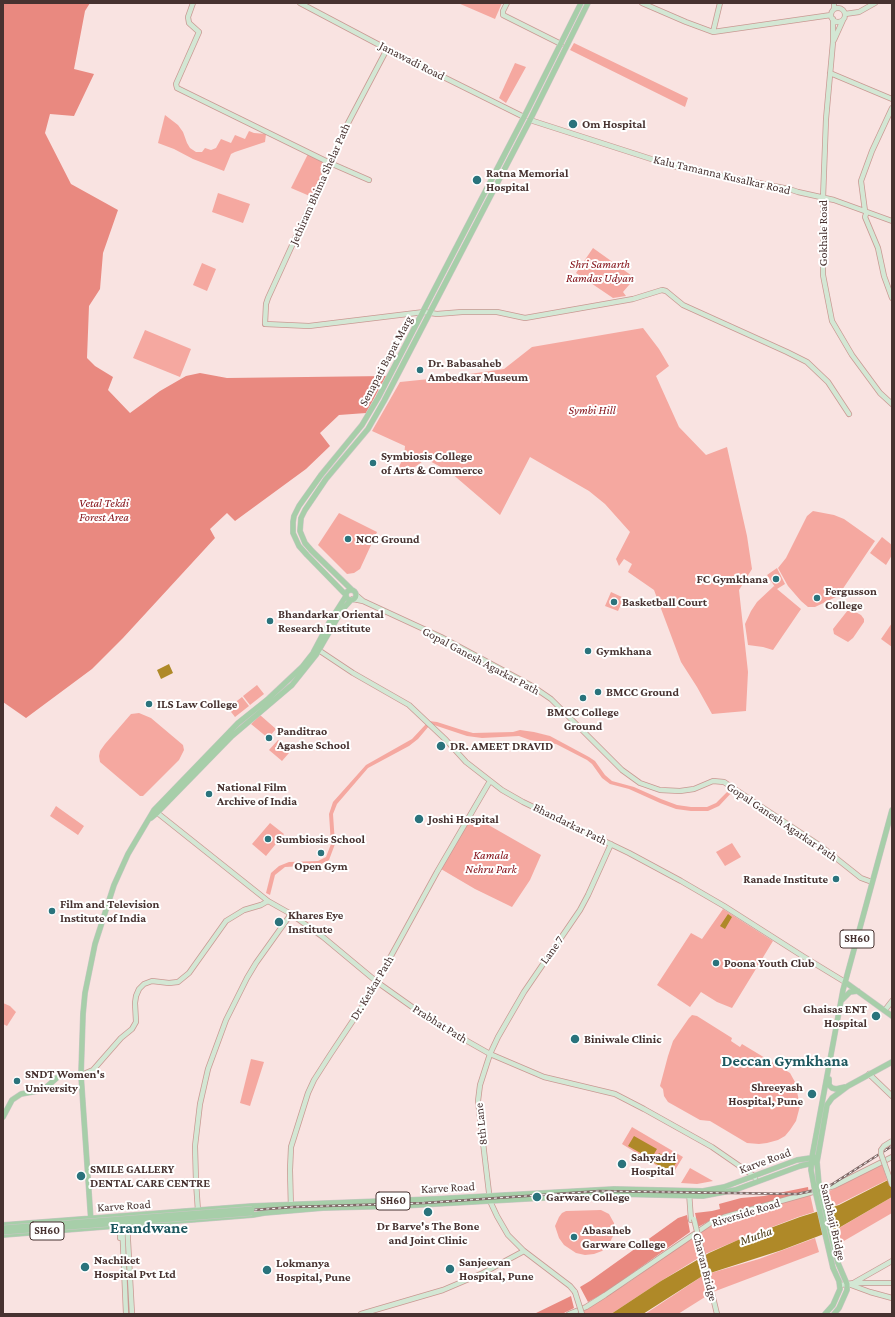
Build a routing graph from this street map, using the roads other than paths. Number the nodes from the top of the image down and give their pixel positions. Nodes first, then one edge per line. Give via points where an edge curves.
1 (193, 3) edge
2 (300, 3) edge
3 (507, 3) edge
4 (581, 3) edge
5 (588, 3) edge
6 (642, 3) edge
7 (720, 3) edge
8 (834, 3) edge
9 (838, 3) edge
10 (875, 3) edge
11 (834, 9) junction
12 (842, 9) junction
13 (832, 17) junction
14 (844, 17) junction
15 (713, 32) junction
16 (833, 42) junction
17 (561, 44) junction
18 (387, 49) junction
19 (830, 73) junction
20 (892, 99) edge
21 (892, 108) edge
22 (524, 117) junction
23 (530, 120) junction
24 (330, 163) junction
25 (369, 180) dead end
26 (823, 198) junction
27 (865, 212) junction
28 (892, 223) edge
29 (892, 289) edge
30 (892, 298) edge
31 (424, 312) junction
32 (431, 312) junction
33 (892, 404) edge
34 (849, 414) dead end
35 (346, 595) junction
36 (353, 596) junction
37 (317, 649) junction
38 (490, 781) junction
39 (892, 810) edge
40 (156, 812) junction
41 (611, 844) junction
42 (872, 882) junction
43 (268, 901) junction
44 (291, 914) junction
45 (377, 982) junction
46 (844, 982) junction
47 (858, 991) junction
48 (842, 1000) junction
49 (892, 1001) edge
50 (885, 1010) junction
51 (892, 1016) edge
52 (490, 1054) junction
53 (892, 1062) edge
54 (829, 1070) junction
55 (869, 1074) junction
56 (81, 1075) junction
57 (848, 1086) junction
58 (892, 1096) edge
59 (3, 1117) edge
60 (892, 1140) edge
61 (814, 1147) junction
62 (892, 1157) edge
63 (797, 1160) junction
64 (814, 1160) junction
65 (800, 1166) junction
66 (812, 1175) junction
67 (754, 1176) junction
68 (756, 1182) junction
69 (817, 1185) junction
70 (892, 1185) edge
71 (690, 1193) junction
72 (490, 1198) junction
73 (291, 1207) junction
74 (198, 1210) junction
75 (264, 1210) junction
76 (252, 1211) junction
77 (125, 1216) junction
78 (91, 1219) junction
79 (125, 1225) junction
80 (112, 1226) junction
81 (3, 1227) edge
82 (92, 1228) junction
83 (3, 1233) edge
84 (524, 1251) junction
85 (123, 1257) junction
86 (892, 1261) edge
87 (854, 1283) junction
88 (892, 1283) edge
89 (847, 1284) junction
90 (870, 1284) junction
91 (840, 1285) junction
92 (870, 1292) junction
93 (892, 1298) edge
94 (830, 1313) edge
95 (126, 1314) edge
96 (132, 1314) edge
97 (361, 1314) edge
98 (569, 1314) edge
99 (582, 1314) edge
100 (716, 1314) edge

1 - 24 street via 188,17 189,23 198,32 176,84 177,88
2 - 18 street, Janawadi Road
3 - 17 street via 502,13 504,15
4 - 17 main road, Senapati Bapat Marg
5 - 23 main road, Senapati Bapat Marg
6 - 15 street
7 - 15 street
8 - 11 street
9 - 12 street
10 - 14 street
11 - 12 street
11 - 13 street
12 - 14 street
13 - 14 street via 840,22
13 - 15 street
13 - 16 street
14 - 16 street
16 - 19 street, Gokhale Road
17 - 22 main road, Senapati Bapat Marg
18 - 22 street, Janawadi Road
18 - 24 street, Jethiram Bhima Shelar Path via 353,111
19 - 20 street
19 - 26 street, Gokhale Road
21 - 27 street via 861,181
22 - 23 main road
22 - 31 main road, Senapati Bapat Marg
23 - 26 street, Kalu Tamanna Kusalkar Road via 673,166
23 - 32 main road, Senapati Bapat Marg
24 - 25 street
24 - 31 street, Jethiram Bhima Shelar Path via 268,298 265,324 309,326
26 - 27 street, Kalu Tamanna Kusalkar Road
26 - 33 street, Gokhale Road via 823,275 832,321 852,355 880,393
27 - 28 street, Kalu Tamanna Kusalkar Road
27 - 29 street via 878,237
27 - 30 street
31 - 32 street
31 - 35 main road, Senapati Bapat Marg via 362,425 321,475 294,516 293,533 299,546
32 - 34 street via 497,312 525,318 633,299 662,290 683,306 807,362 828,382
32 - 36 main road, Senapati Bapat Marg via 368,429 326,479 301,518 300,531 305,543
35 - 36 main road, Senapati Bapat Marg via 348,599
35 - 36 main road via 348,591
35 - 37 main road
36 - 37 main road
36 - 42 street, Gopal Ganesh Agarkar Path via 441,637 532,686 551,699 622,770 640,783 660,790 680,791 694,789 713,781 724,782 822,847 862,878
37 - 38 street, Bhandarkar Path via 409,705 466,762
37 - 40 main road via 297,673 238,723
38 - 41 street, Bhandarkar Path via 523,802
38 - 45 street, Dr. Ketkar Path
39 - 42 main road, SH60
40 - 43 street, Prabhat Path
40 - 56 main road via 123,864 98,931 85,993
41 - 46 street, Bhandarkar Path via 724,906
41 - 52 street, Lane 7 via 581,908 524,992
42 - 46 main road, SH60
43 - 44 street, Prabhat Path
43 - 56 street via 244,910 226,921 189,973 178,982 152,981 144,984 136,996 136,1022 132,1029 94,1070
44 - 45 street, Prabhat Path
44 - 74 street via 247,978 226,1020 208,1069 195,1140
45 - 52 street, Prabhat Path via 415,1010
45 - 73 street, Dr. Ketkar Path via 308,1093 291,1147
46 - 47 main road
46 - 48 main road, SH60
47 - 48 main road via 850,992
47 - 50 main road
48 - 54 main road, SH60
49 - 50 street
50 - 51 main road
52 - 67 street, Prabhat Path via 544,1077 615,1094 712,1148
52 - 72 street, 8th Lane via 480,1085 478,1101
53 - 55 main road
54 - 57 main road via 830,1087 836,1089
54 - 61 main road, SH60
55 - 57 main road
55 - 58 street
56 - 59 main road via 56,1078 43,1090 21,1094 7,1107
56 - 78 main road
57 - 64 main road via 827,1105
60 - 70 street, bridge via 881,1150
61 - 63 main road
61 - 64 main road, SH60
62 - 98 street, Riverside Road via 830,1188 707,1224 605,1295
63 - 64 main road, Karve Road / SH60
63 - 67 main road, Karve Road / SH60
64 - 65 main road, Karve Road / SH60
64 - 66 main road, Sambhaji Bridge
64 - 69 main road, Sambhaji Bridge
65 - 66 main road
65 - 68 main road, Karve Road / SH60
66 - 69 main road, Sambhaji Bridge
67 - 68 street
67 - 71 main road, Karve Road / SH60 via 724,1187
68 - 71 main road, Karve Road / SH60 via 703,1196
69 - 89 main road, Sambhaji Bridge, bridge via 838,1263
69 - 91 main road, Sambhaji Bridge, bridge via 833,1268
71 - 72 main road, Karve Road / SH60 via 614,1189
71 - 100 street, Chavan Bridge, bridge via 693,1220
72 - 73 main road, Karve Road / SH60 via 400,1206
72 - 84 street, 8th Lane via 508,1235
73 - 75 main road, Karve Road / SH60
74 - 75 main road, Karve Road / SH60 via 252,1206
74 - 77 main road, Karve Road / SH60
75 - 76 main road
75 - 79 main road, Karve Road / SH60 via 253,1216
76 - 81 main road, bridge
76 - 83 main road, bridge
77 - 78 main road, Karve Road / SH60
77 - 79 street
78 - 81 main road, Karve Road / SH60
78 - 82 main road
79 - 80 main road, Karve Road / SH60
79 - 85 street
79 - 96 street
80 - 82 main road, Karve Road / SH60
80 - 85 street via 120,1234
82 - 83 main road, Karve Road / SH60
84 - 97 street via 483,1273 443,1290
84 - 99 street, 8th Lane, bridge via 570,1286 575,1292
85 - 95 street
86 - 87 street
87 - 89 street
87 - 90 street
88 - 90 street
89 - 91 street
89 - 92 street
89 - 94 main road via 839,1308
90 - 92 street
91 - 94 main road
92 - 93 street

